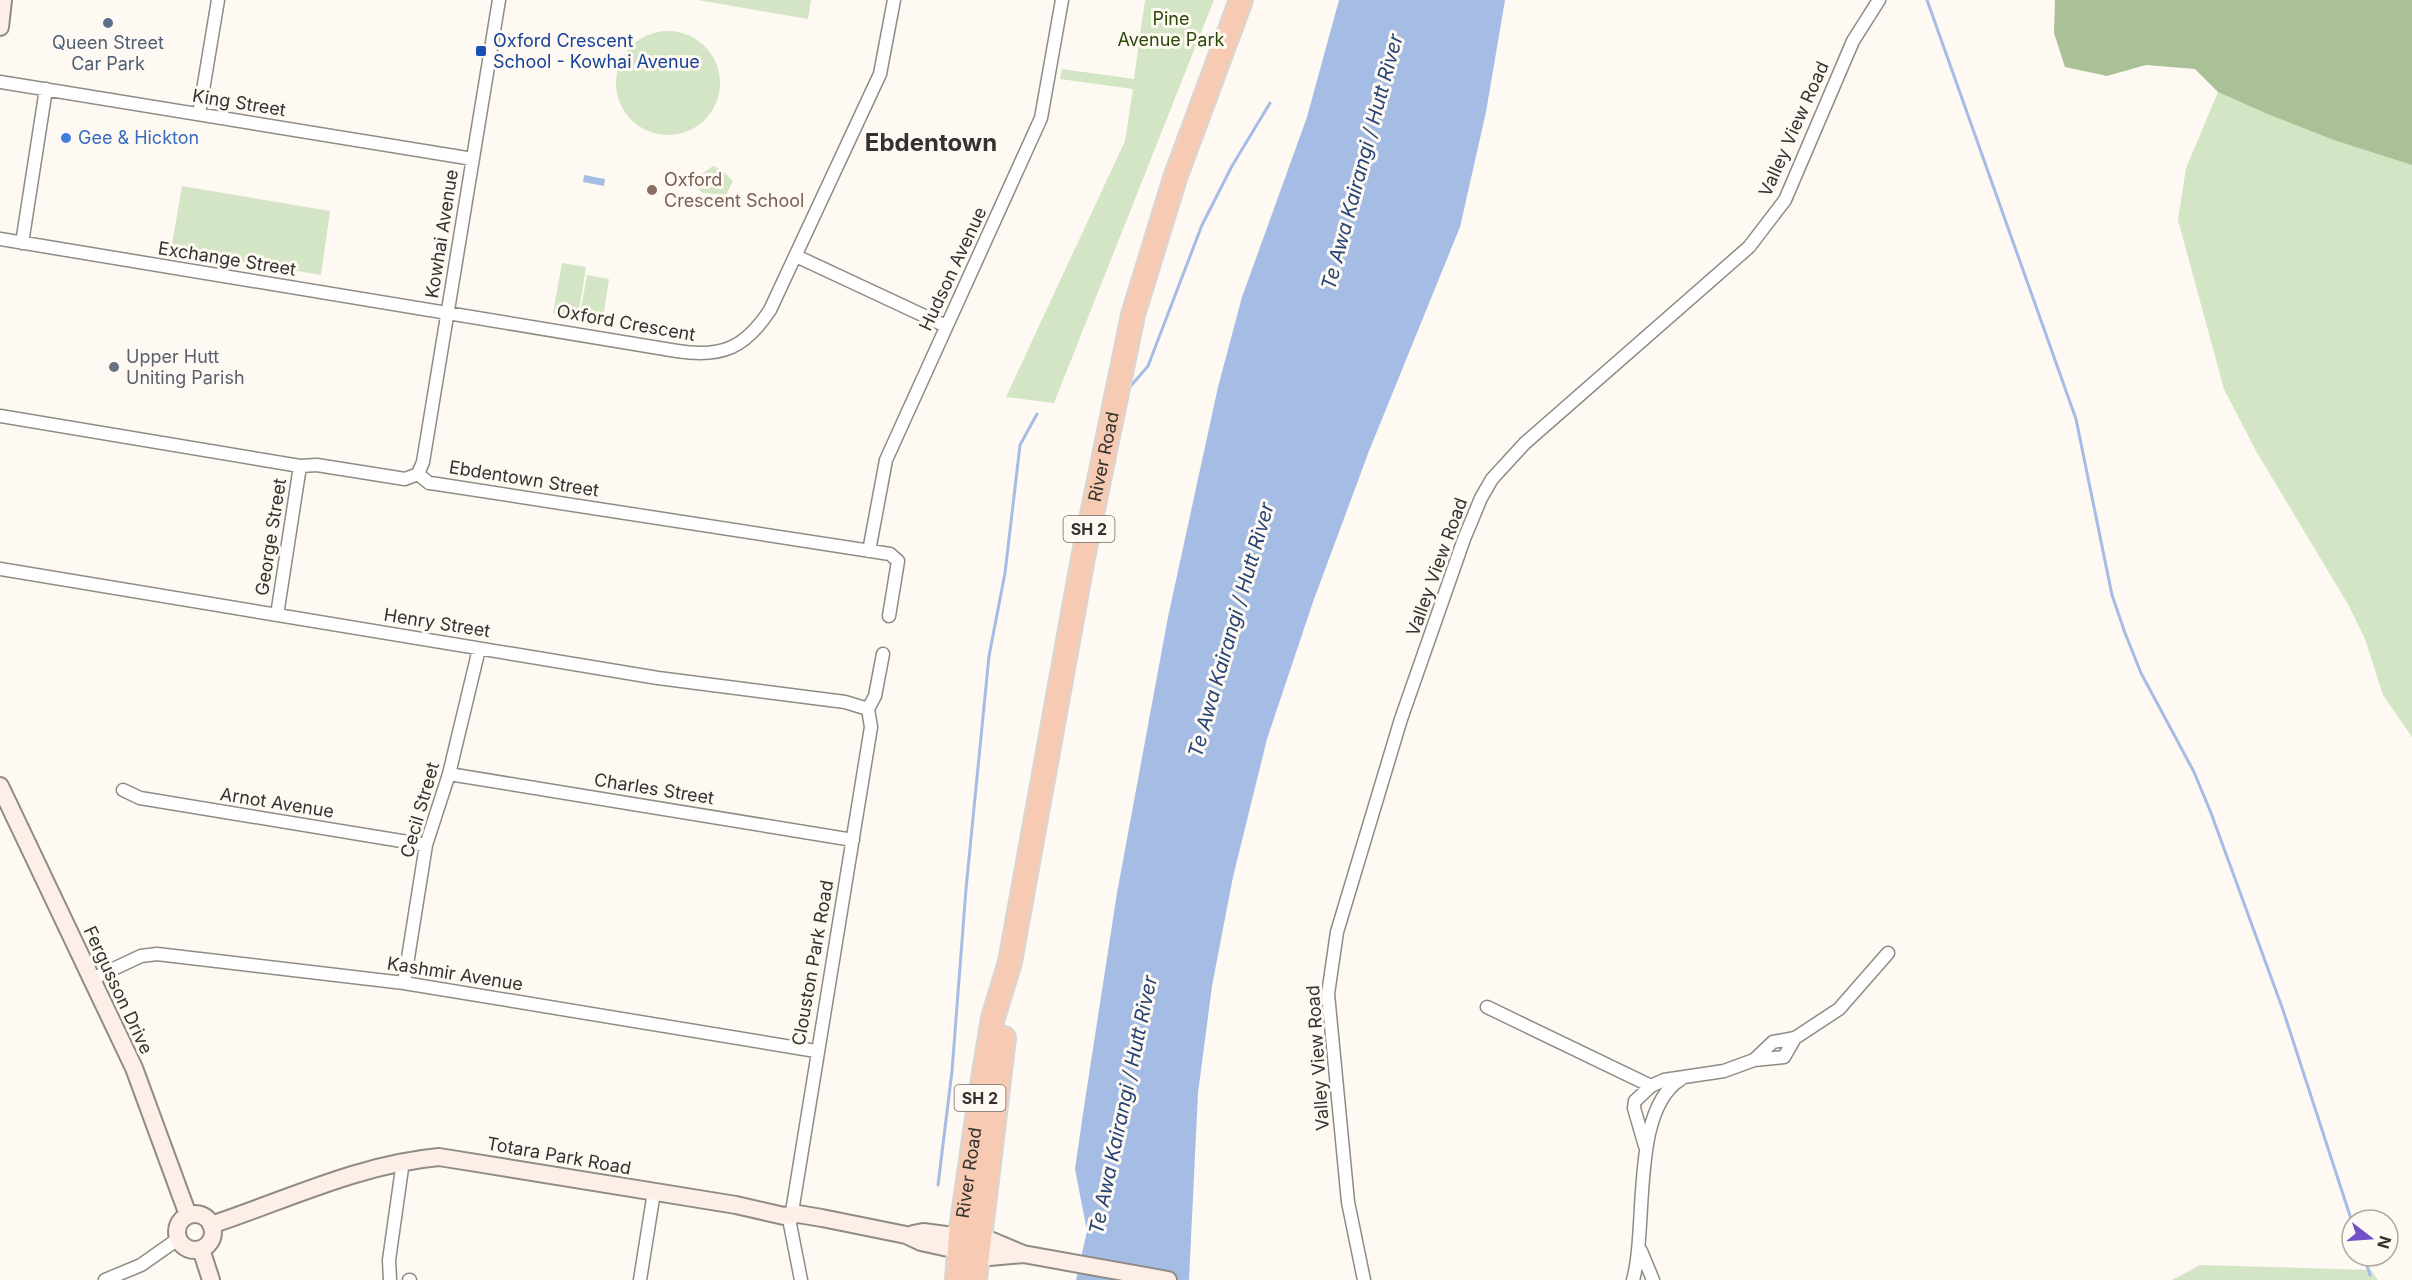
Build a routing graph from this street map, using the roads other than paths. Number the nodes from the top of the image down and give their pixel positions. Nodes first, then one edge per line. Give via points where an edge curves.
1 (3, 0) edge
2 (218, 0) edge
3 (894, 0) edge
4 (1062, 0) edge
5 (1241, 0) edge
6 (1879, 0) edge
7 (495, 1) edge
8 (0, 27) edge
9 (0, 82) edge
10 (46, 89) junction
11 (199, 114) junction
12 (473, 159) junction
13 (0, 239) edge
14 (22, 243) junction
15 (796, 256) junction
16 (448, 313) junction
17 (946, 326) junction
18 (0, 416) edge
19 (300, 466) junction
20 (417, 474) junction
21 (869, 551) junction
22 (0, 569) edge
23 (277, 615) junction
24 (889, 616) dead end
25 (479, 649) junction
26 (883, 654) dead end
27 (868, 709) junction
28 (449, 774) junction
29 (0, 786) edge
30 (123, 790) dead end
31 (853, 840) junction
32 (426, 845) junction
33 (1888, 953) dead end
34 (92, 979) junction
35 (404, 983) junction
36 (1486, 1006) dead end
37 (1795, 1038) junction
38 (816, 1051) junction
39 (1754, 1060) junction
40 (1682, 1078) junction
41 (1651, 1086) junction
42 (1645, 1146) junction
43 (403, 1161) junction
44 (654, 1192) junction
45 (188, 1215) junction
46 (792, 1215) junction
47 (212, 1225) junction
48 (178, 1239) junction
49 (1640, 1244) junction
50 (969, 1245) junction
51 (201, 1249) junction
52 (105, 1280) edge
53 (211, 1280) edge
54 (390, 1280) edge
55 (640, 1280) edge
56 (801, 1280) edge
57 (957, 1280) edge
58 (975, 1280) edge
59 (1168, 1280) edge
60 (1364, 1280) edge
61 (1633, 1280) edge
62 (1653, 1280) edge

1 - 8 street
2 - 11 street
3 - 15 street, Oxford Crescent via 880,74
4 - 17 street, Hudson Avenue via 1041,118
5 - 50 highway, River Road / SH 2 via 1175,178 1133,315 1083,558 1010,962 993,1018
6 - 60 street, Valley View Road via 1853,41 1785,200 1767,226 1749,247 1506,460 1480,498 1401,719 1337,932 1328,994 1348,1202
7 - 12 street, Kowhai Avenue
9 - 10 street, King Street
10 - 11 street, King Street
10 - 14 street
11 - 12 street, King Street
12 - 16 street, Kowhai Avenue
13 - 14 street, Exchange Street
14 - 16 street, Exchange Street
15 - 16 street, Oxford Crescent via 759,326 735,346 708,355
15 - 17 street
16 - 20 street, Kowhai Avenue via 423,462
17 - 21 street, Hudson Avenue via 886,460
18 - 19 street, Ebdentown Street
19 - 20 street, Ebdentown Street via 317,465 405,479
19 - 23 street, George Street
20 - 21 street, Ebdentown Street via 429,483
21 - 24 street, Ebdentown Street via 890,554 898,561
22 - 23 street, Henry Street
23 - 25 street, Henry Street
25 - 27 street, Henry Street via 751,692 845,702
25 - 28 street, Cecil Street
26 - 27 street, Clouston Park Road via 875,696
27 - 31 street, Clouston Park Road via 871,727
28 - 31 street, Charles Street
28 - 32 street, Cecil Street
29 - 34 street, Fergusson Drive
30 - 32 street, Arnot Avenue via 140,798
31 - 38 street, Clouston Park Road
32 - 35 street, Cecil Street
33 - 37 street via 1839,1008
34 - 35 street, Kashmir Avenue via 141,956 157,954
34 - 45 street, Fergusson Drive via 134,1068
35 - 38 street, Kashmir Avenue
36 - 41 street
37 - 39 street via 1773,1042
37 - 39 street via 1784,1057
38 - 46 street, Clouston Park Road
39 - 40 street via 1724,1071
40 - 41 street
40 - 42 street via 1665,1092
41 - 42 street via 1635,1101 1634,1108
42 - 49 street
43 - 44 street, Totara Park Road via 439,1157
43 - 47 street, Totara Park Road
43 - 54 street via 389,1260
44 - 46 street, Totara Park Road
44 - 55 street
45 - 47 street via 202,1215
45 - 48 street via 179,1223
46 - 50 street, Totara Park Road via 906,1235 923,1232
46 - 56 street, Clouston Park Road via 790,1224
47 - 51 street via 212,1237
48 - 51 street via 188,1249
48 - 52 street via 141,1265
49 - 61 street
49 - 62 street
50 - 57 highway, River Road / SH 2
50 - 58 highway, River Road / SH 2
50 - 59 street, Totara Park Road via 989,1257 1023,1254
51 - 53 street

